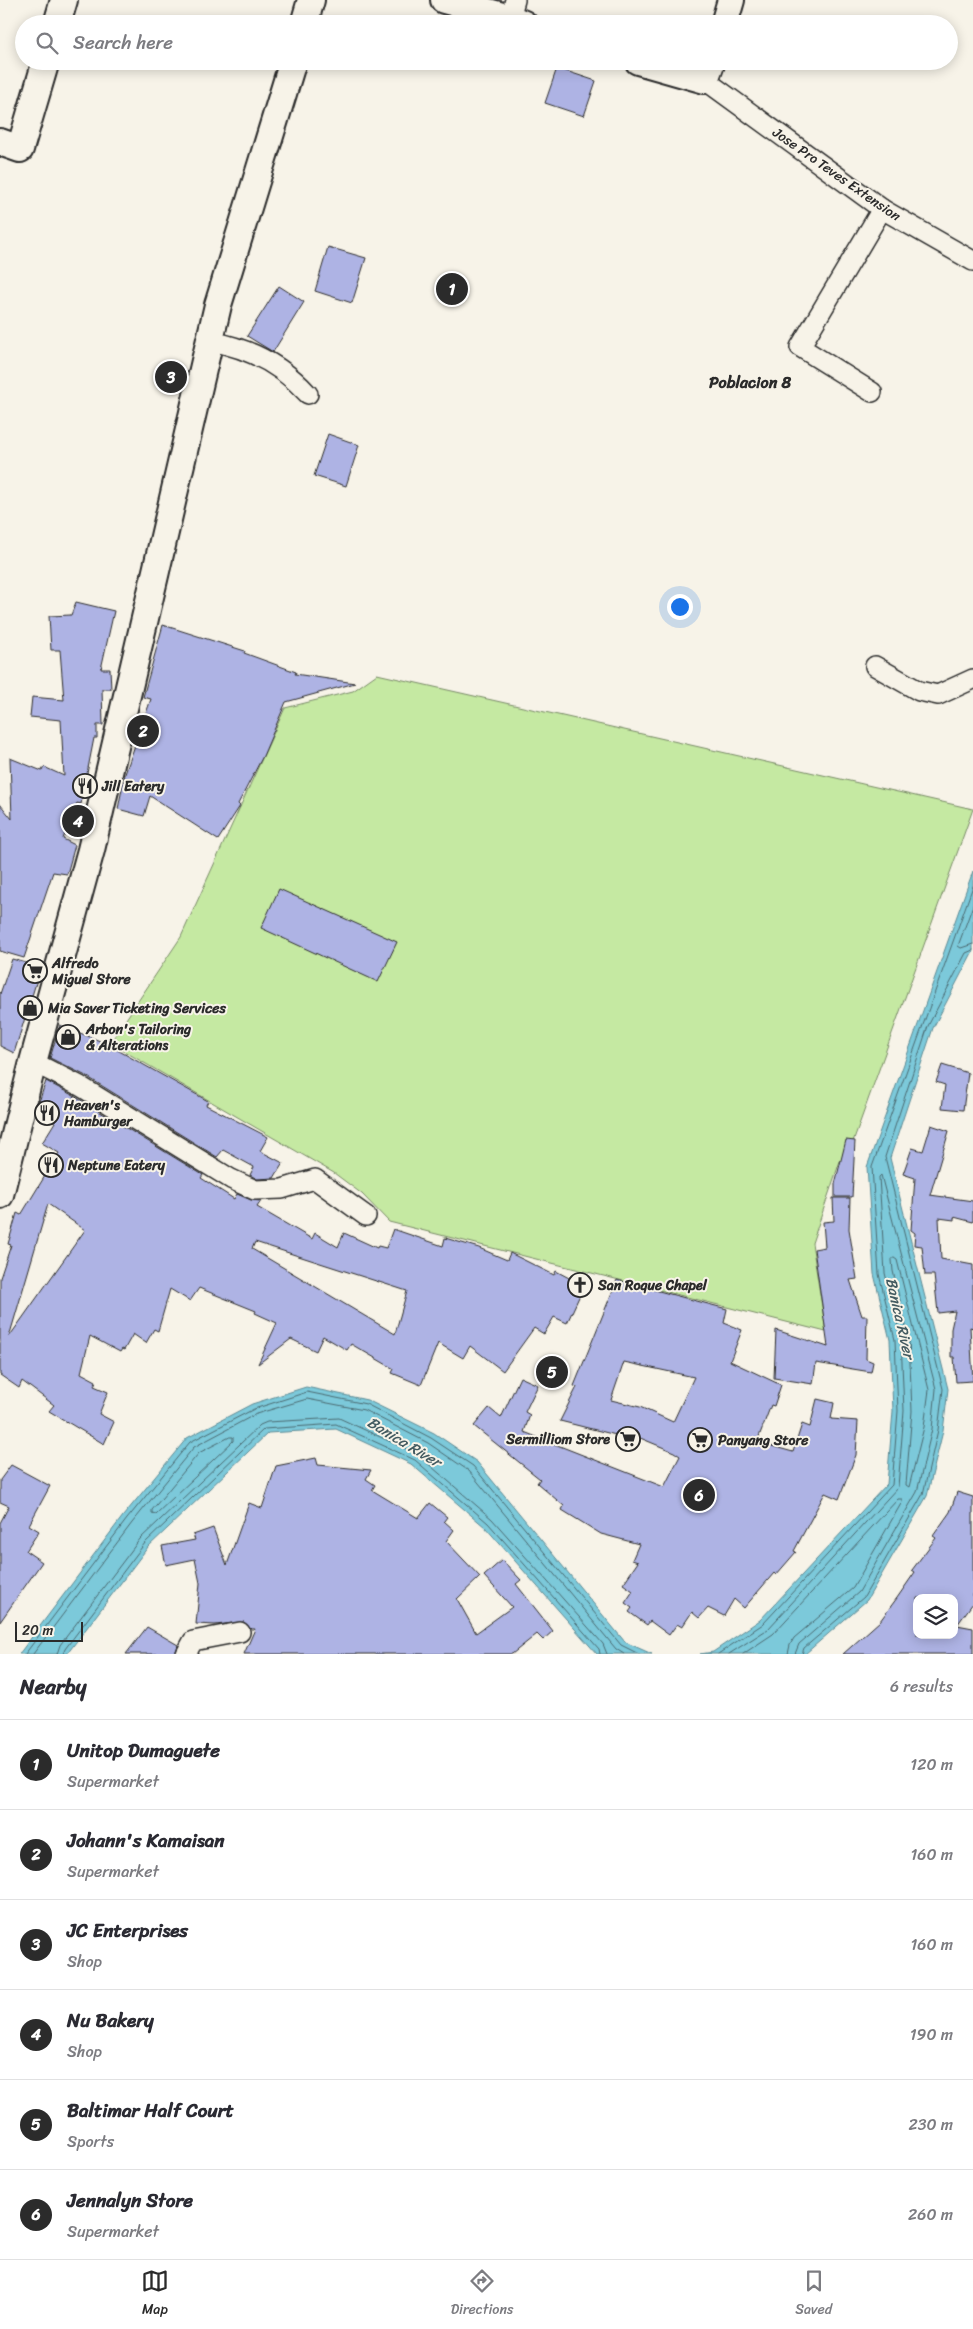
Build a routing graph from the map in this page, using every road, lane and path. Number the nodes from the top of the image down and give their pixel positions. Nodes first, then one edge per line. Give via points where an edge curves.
1 (64, 0) edge
2 (311, 0) edge
3 (444, 0) edge
4 (731, 0) edge
5 (517, 14) edge
6 (60, 15) edge
7 (307, 15) edge
8 (727, 15) edge
9 (42, 70) edge
10 (289, 70) edge
11 (708, 71) edge
12 (10, 145) edge
13 (882, 209) junction
14 (973, 261) edge
15 (210, 341) junction
16 (872, 392) dead end
17 (308, 394) dead end
18 (875, 666) dead end
19 (973, 679) edge
20 (33, 1062) junction
21 (0, 1195) edge
22 (366, 1216) dead end
23 (240, 1632) dead end
24 (186, 1654) edge

1 - 6 street
2 - 7 street
3 - 5 street
4 - 8 street
9 - 12 street
10 - 15 street
11 - 13 street, Jose Pro Teves Extension
13 - 14 street, Jose Pro Teves Extension
13 - 16 street via 800,347
15 - 17 street via 229,344 264,359 283,370
15 - 20 street via 91,850
18 - 19 street via 919,691 938,695
20 - 21 street
20 - 22 street via 80,1086 255,1190 282,1189 315,1178
23 - 24 street via 193,1641

